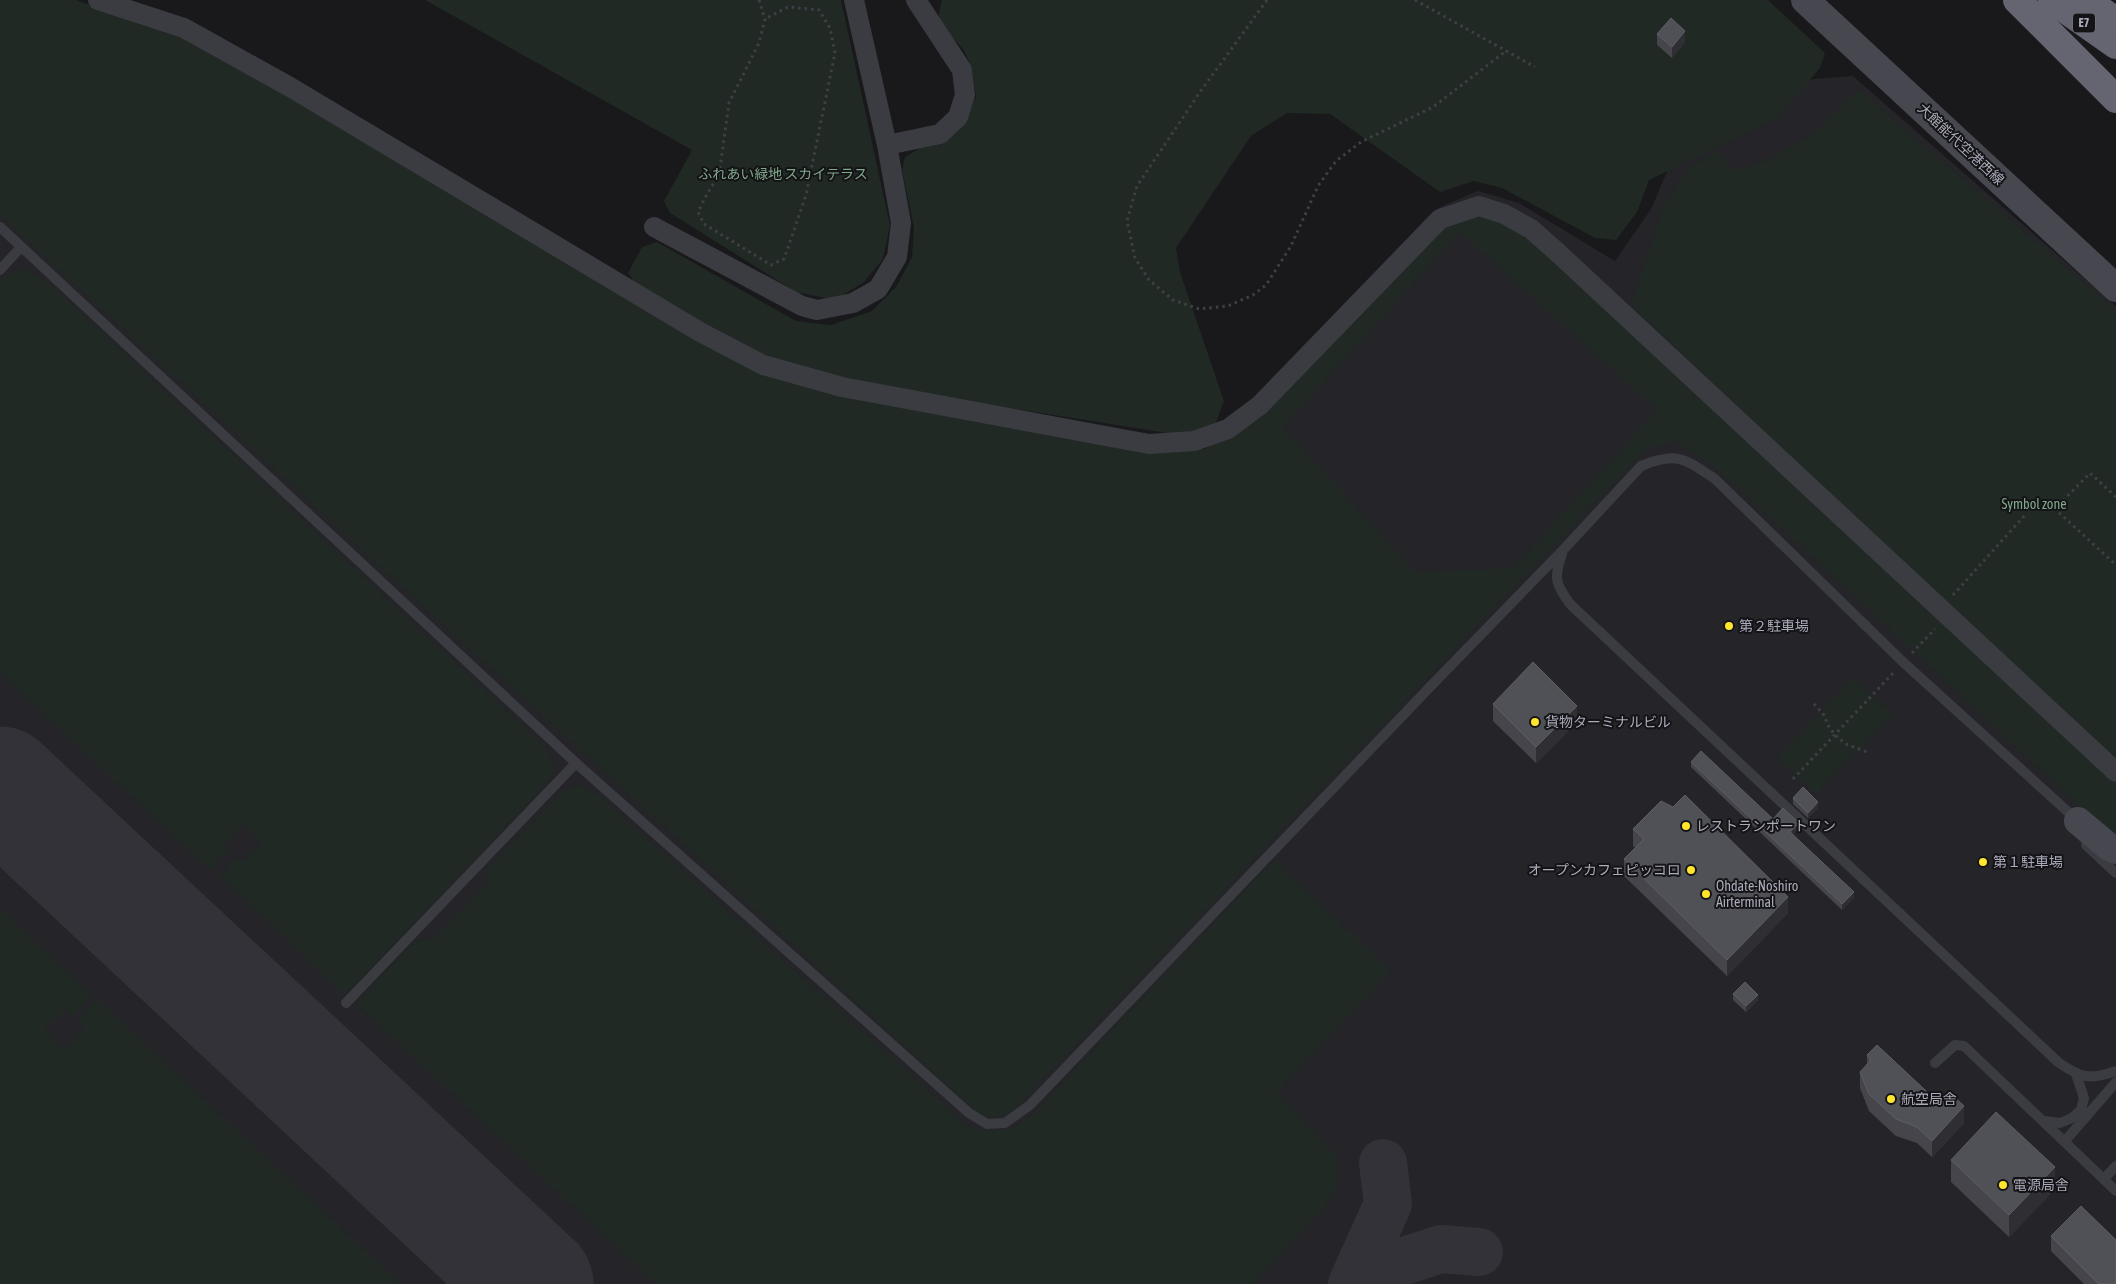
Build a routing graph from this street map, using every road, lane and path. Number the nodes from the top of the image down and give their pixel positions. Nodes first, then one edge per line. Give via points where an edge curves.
1 (98, 0) edge
2 (759, 0) edge
3 (854, 0) edge
4 (916, 0) edge
5 (1267, 0) edge
6 (1415, 0) edge
7 (1805, 0) edge
8 (2017, 0) edge
9 (2052, 0) edge
10 (2086, 0) edge
11 (765, 19) junction
12 (2116, 21) edge
13 (2116, 45) edge
14 (1506, 51) junction
15 (1535, 67) dead end
16 (2116, 99) edge
17 (887, 146) junction
18 (0, 227) edge
19 (654, 227) dead end
20 (21, 247) junction
21 (0, 270) edge
22 (2116, 288) edge
23 (2116, 498) edge
24 (2026, 514) dead end
25 (1564, 549) junction
26 (2116, 565) edge
27 (1944, 612) junction
28 (1903, 662) junction
29 (1814, 704) dead end
30 (1834, 735) junction
31 (1868, 752) dead end
32 (576, 763) junction
33 (2116, 772) edge
34 (1793, 779) dead end
35 (2078, 821) junction
36 (2116, 850) edge
37 (2116, 873) edge
38 (346, 1003) dead end
39 (1935, 1063) dead end
40 (2116, 1071) edge
41 (2076, 1074) junction
42 (2116, 1082) edge
43 (2044, 1121) junction
44 (2065, 1141) junction
45 (2116, 1166) edge
46 (2104, 1179) junction
47 (2116, 1191) edge

1 - 27 street via 184,28 290,87 692,328 762,365 842,387 1149,444 1194,440 1228,429 1260,405 1440,219 1479,206 1504,214 1531,229 1557,252
2 - 11 path
3 - 17 street
4 - 17 street via 962,70 965,95 958,117 940,134
5 - 14 path via 1137,186 1127,221 1135,258 1149,280 1173,300 1199,309 1228,306 1266,285 1291,246 1318,186 1336,161 1361,142 1433,107
6 - 14 path
7 - 22 main road, 大館能代空港西線
8 - 16 highway
9 - 13 highway, E7
10 - 12 highway, E7
11 - 11 path via 759,43 729,103 719,175 698,212 704,224 771,265 784,259 806,195 835,53 830,28 819,10 788,7
14 - 15 path
17 - 19 street via 901,223 897,257 878,289 853,303 817,310 802,306
18 - 20 lane
20 - 21 lane
20 - 32 lane
23 - 26 path via 2090,473 2055,509
24 - 27 path
25 - 28 lane via 1641,466 1675,457 1715,479
25 - 32 lane via 1030,1105 1005,1123 987,1124 969,1113
25 - 41 lane via 1556,571 1559,588 1570,604 2058,1062
27 - 28 path
27 - 33 street
28 - 30 path
28 - 35 lane
29 - 30 path via 1825,716
30 - 31 path via 1846,744
30 - 34 path
32 - 38 lane
35 - 36 main road
35 - 37 lane via 2078,830 2086,844
39 - 43 lane via 1955,1045 1964,1046
40 - 41 lane via 2093,1076
41 - 43 lane via 2084,1098 2081,1110 2060,1123
42 - 44 lane
43 - 44 lane
44 - 46 lane
45 - 46 lane
46 - 47 lane

